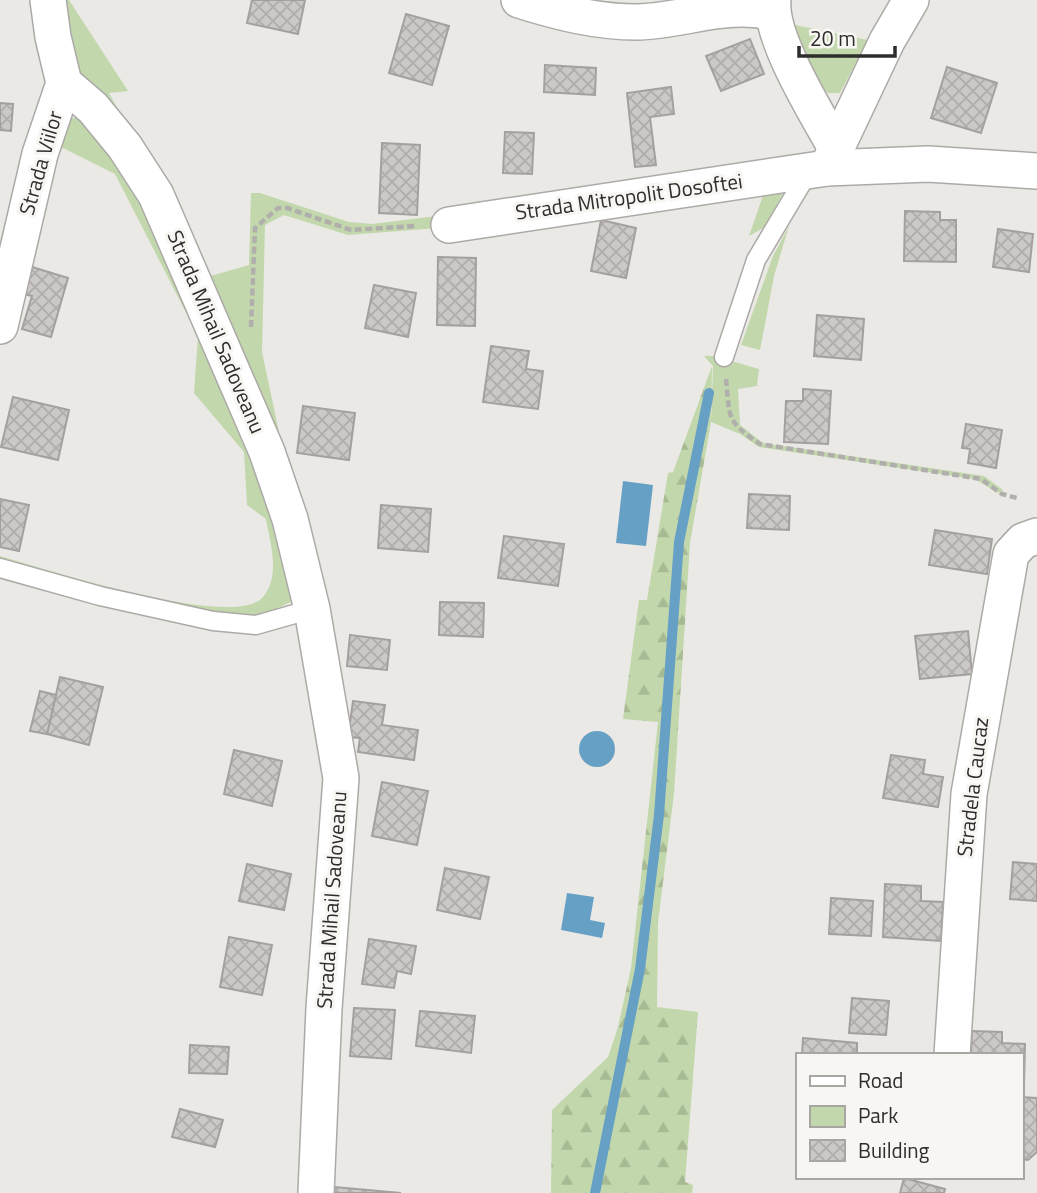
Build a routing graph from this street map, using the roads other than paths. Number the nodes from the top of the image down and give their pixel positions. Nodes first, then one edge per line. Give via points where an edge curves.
1 (48, 0) edge
2 (519, 0) edge
3 (911, 0) edge
4 (772, 6) edge
5 (64, 83) junction
6 (824, 162) junction
7 (1037, 171) edge
8 (449, 225) road end
9 (0, 326) edge
10 (724, 357) road end
11 (1037, 536) edge
12 (0, 568) edge
13 (312, 610) junction
14 (952, 1053) edge
15 (316, 1193) edge

1 - 5 street, Strada Viilor
2 - 4 street via 555,12 638,22
3 - 6 street
4 - 6 street
5 - 9 street, Strada Viilor via 40,154
5 - 13 street, Strada Mihail Sadoveanu via 93,108 156,195 267,452 290,519
6 - 7 street, Strada Mitropolit Dosoftei
6 - 8 street, Strada Mitropolit Dosoftei
6 - 10 lane via 757,260
11 - 14 street, Stradela Caucaz via 1023,541 1011,554 969,794
12 - 13 lane via 213,621 256,625
13 - 15 street, Strada Mihail Sadoveanu via 341,778

